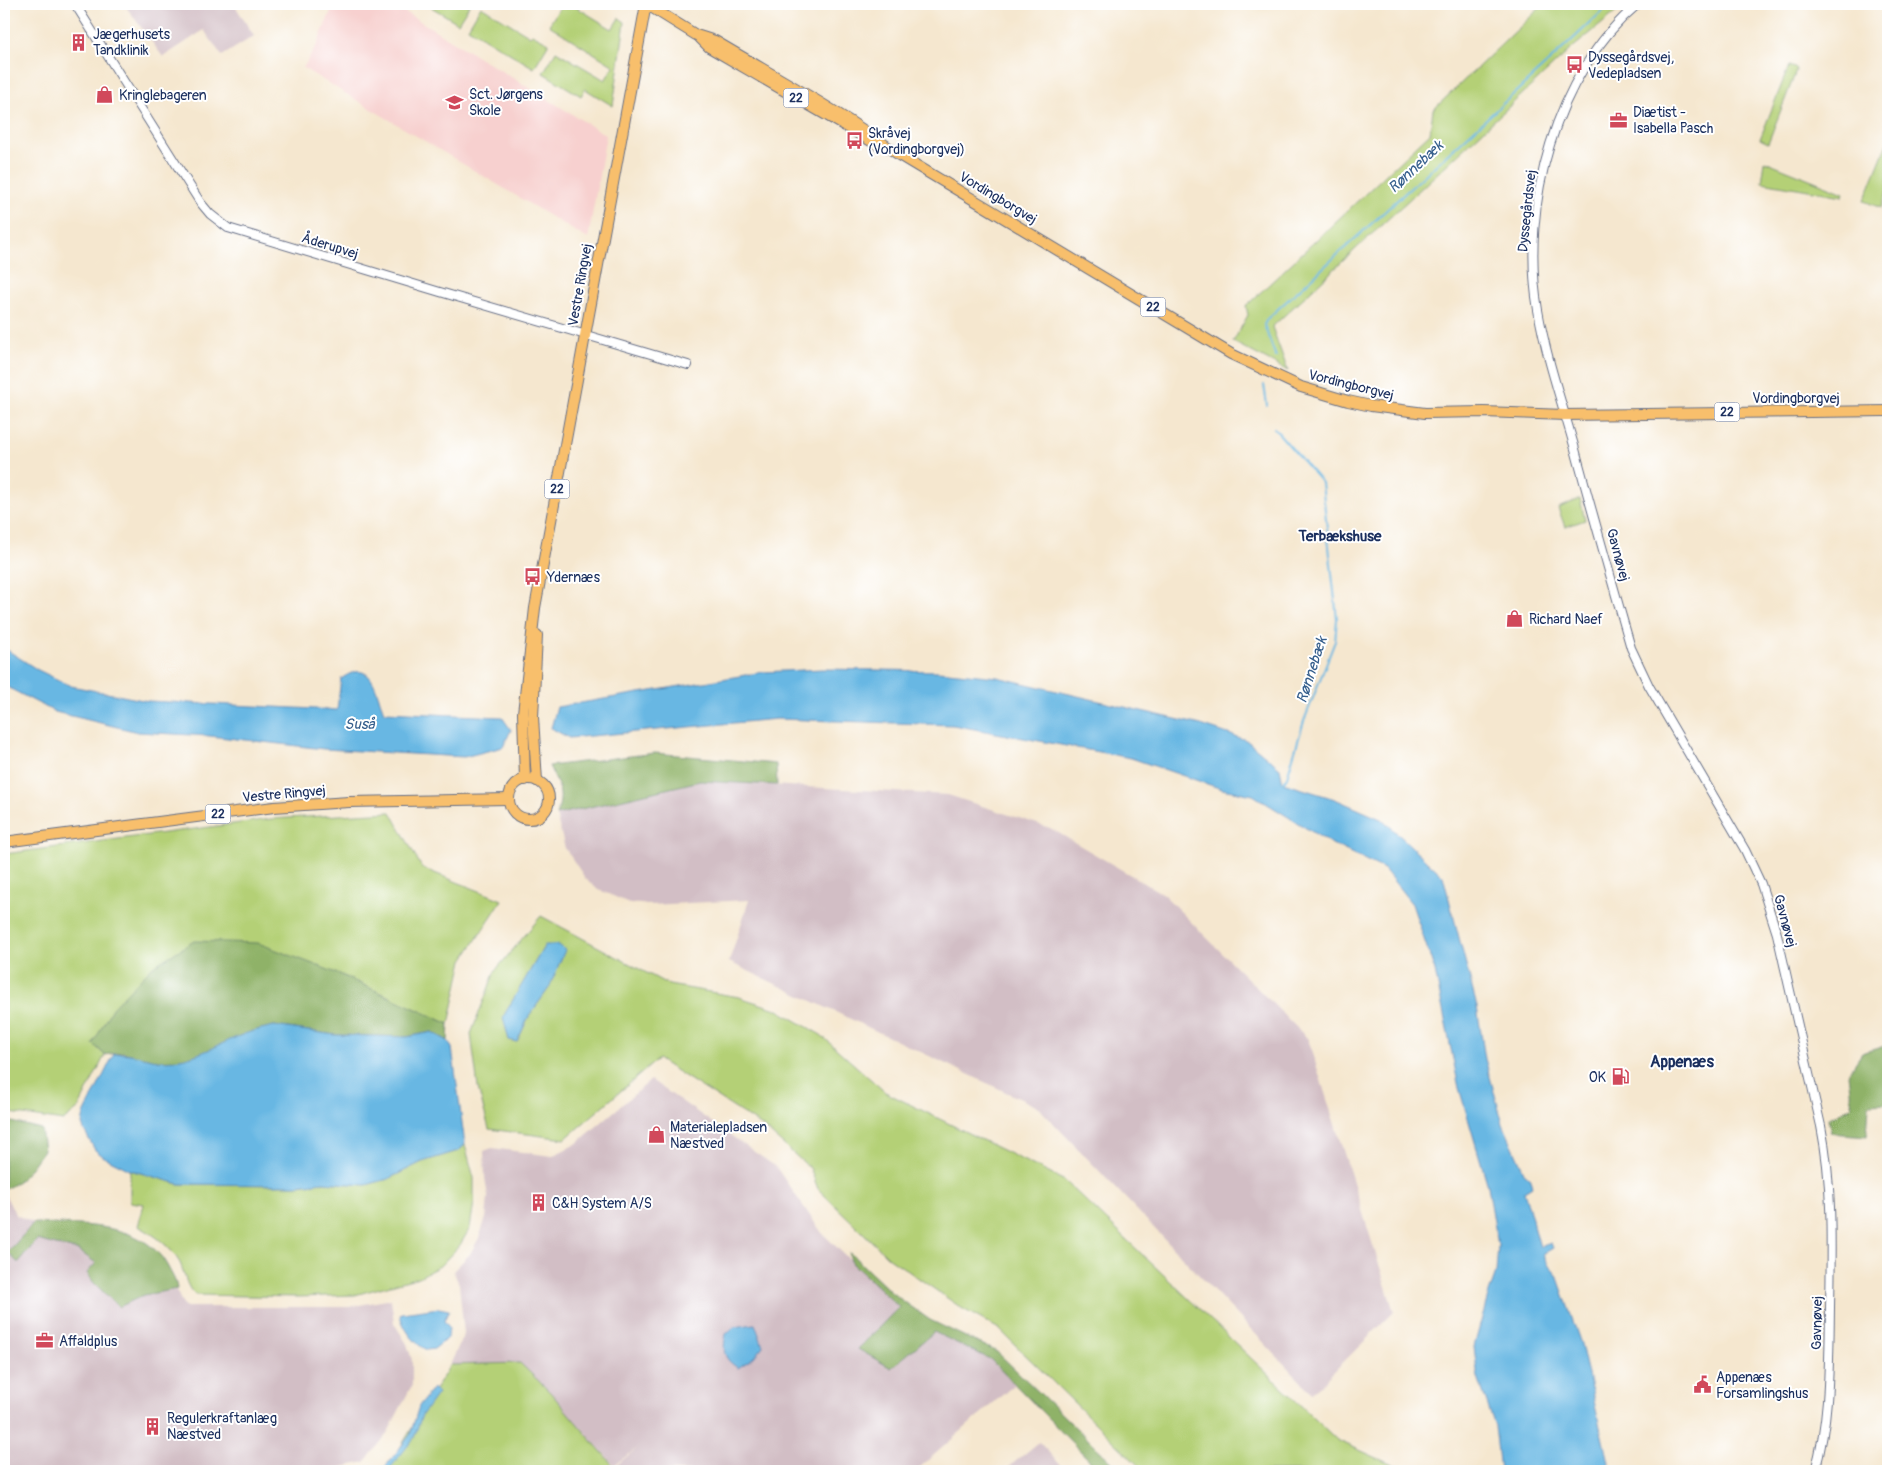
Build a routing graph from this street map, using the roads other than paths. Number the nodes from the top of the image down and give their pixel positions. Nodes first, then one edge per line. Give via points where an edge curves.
1 (75, 4) edge
2 (646, 4) edge
3 (1638, 4) edge
4 (585, 334) junction
5 (688, 365) dead end
6 (1888, 411) edge
7 (1565, 415) junction
8 (542, 571) junction
9 (525, 780) junction
10 (537, 781) junction
11 (509, 800) junction
12 (4, 842) edge
13 (1815, 1471) edge

1 - 4 street, Åderupvej via 200,202 228,228
2 - 4 main road, Vestre Ringvej / 22
2 - 7 main road, Vordingborgvej / 22 via 766,81 866,140 899,155 1231,354 1302,387 1398,411
3 - 7 street, Dyssegårdsvej via 1599,46 1570,94 1552,139 1539,189 1534,244 1538,309
4 - 5 street, Åderupvej
4 - 8 main road, Vestre Ringvej / 22
6 - 7 main road, Vordingborgvej / 22
7 - 13 street, Gavnøvej via 1631,648 1754,866 1777,934 1821,1126 1830,1192 1828,1383 1826,1420
8 - 9 main road, Vestre Ringvej / 22 via 534,608 525,688
8 - 10 main road, Vestre Ringvej / 22 via 533,717
9 - 10 main road
9 - 11 main road via 515,785
10 - 11 main road, 22 via 549,796 547,809 538,817 521,818
11 - 12 main road, Vestre Ringvej / 22 via 349,802 274,807

